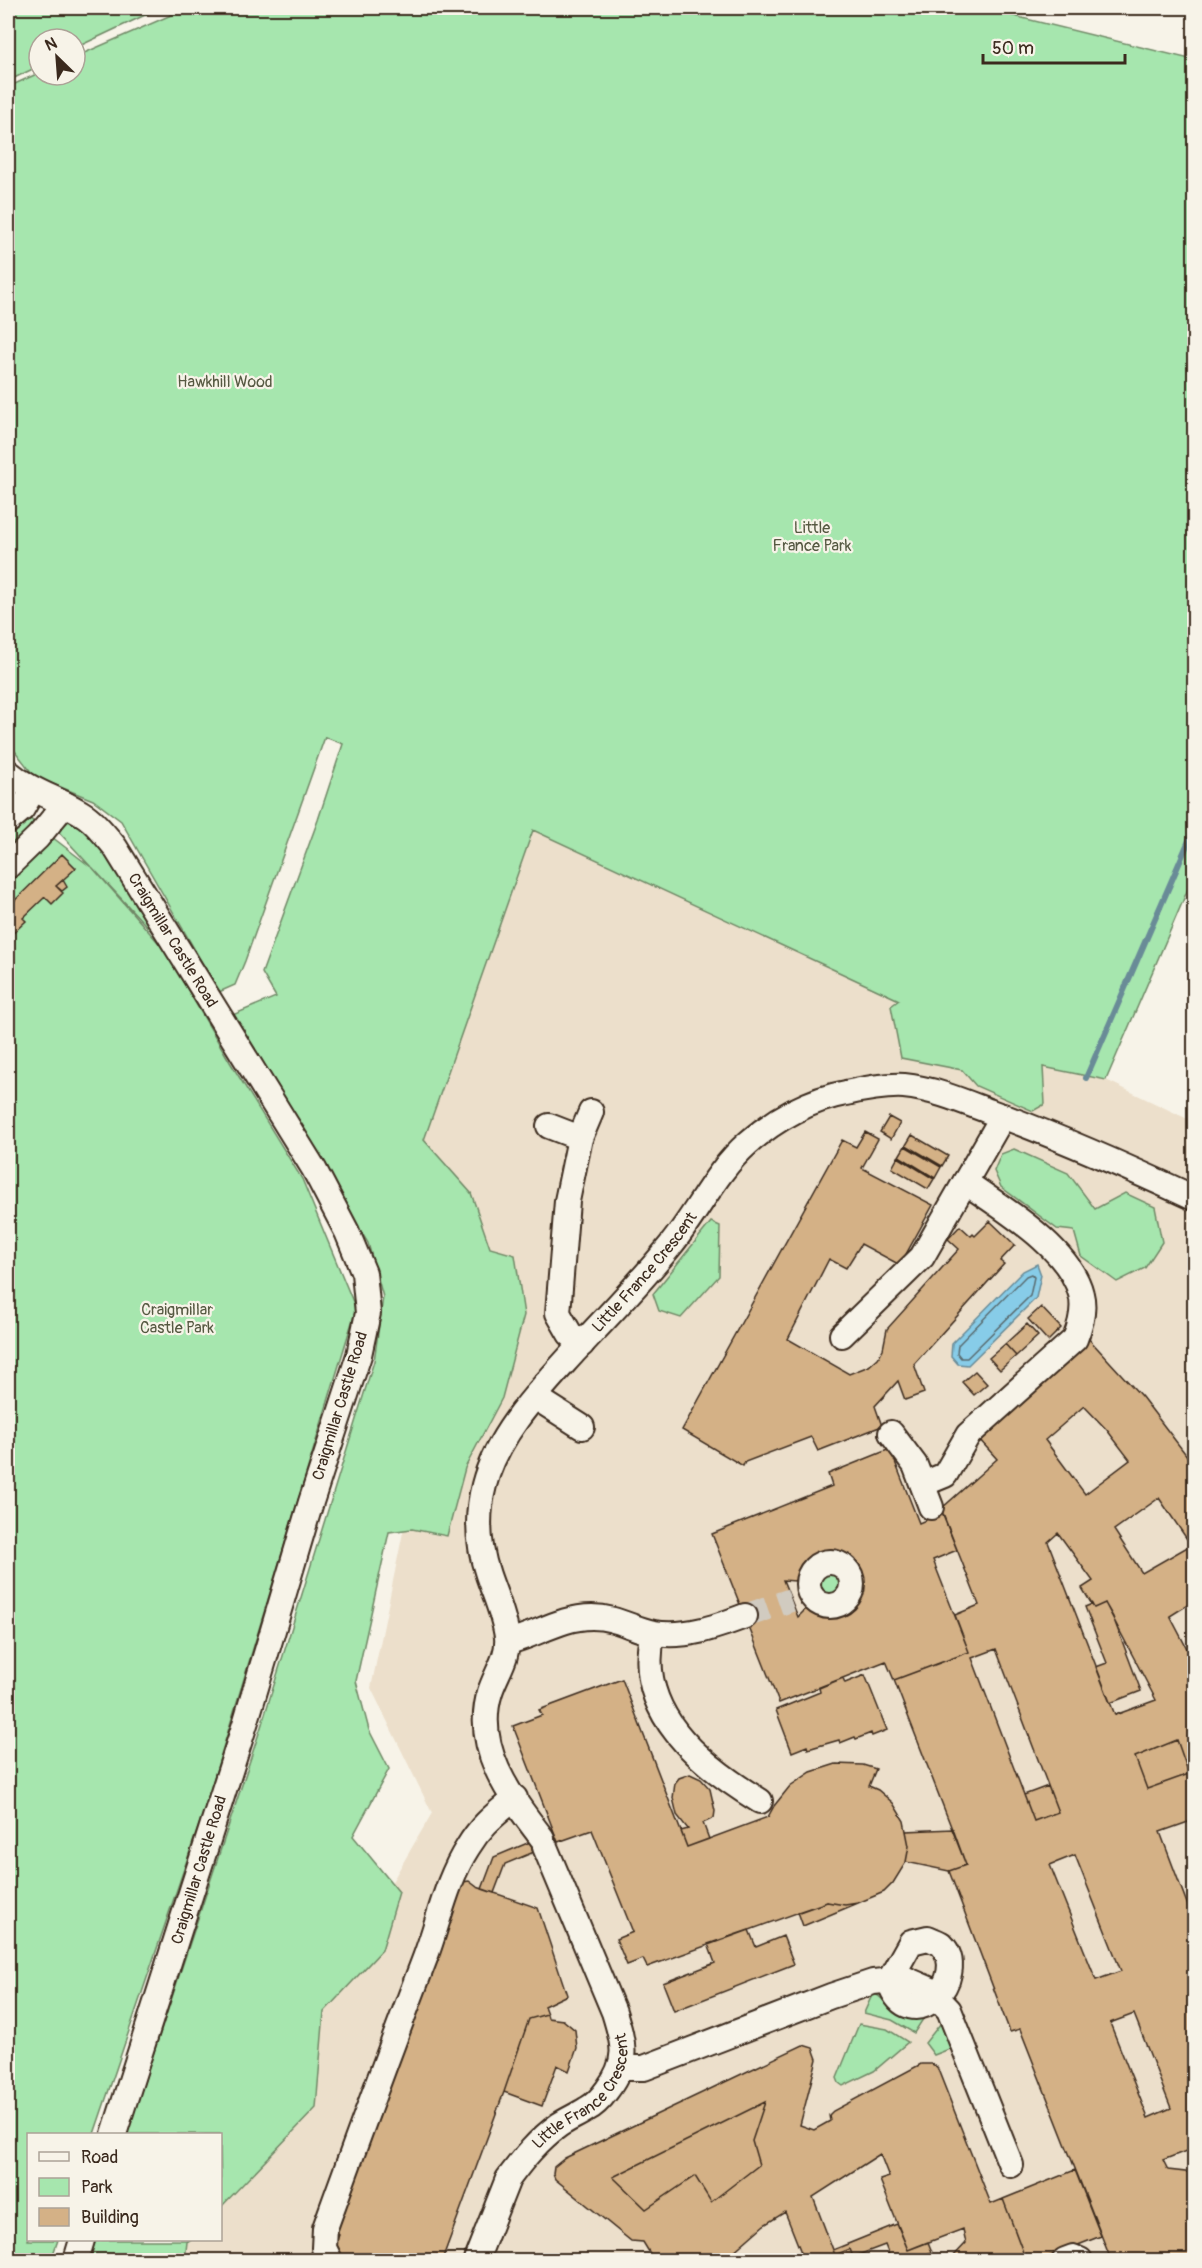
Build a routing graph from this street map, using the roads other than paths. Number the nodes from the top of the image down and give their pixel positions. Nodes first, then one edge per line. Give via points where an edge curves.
1 (8, 772) edge
2 (33, 790) junction
3 (65, 804) junction
4 (8, 821) edge
5 (8, 866) edge
6 (591, 1112) dead end
7 (1003, 1116) junction
8 (549, 1126) dead end
9 (580, 1138) junction
10 (966, 1182) junction
11 (1194, 1198) edge
12 (842, 1335) dead end
13 (582, 1344) junction
14 (535, 1397) junction
15 (582, 1427) dead end
16 (891, 1433) dead end
17 (922, 1484) junction
18 (931, 1507) dead end
19 (745, 1616) tunnel mouth
20 (653, 1633) junction
21 (508, 1642) junction
22 (515, 1798) junction
23 (760, 1801) dead end
24 (889, 1981) junction
25 (938, 1997) junction
26 (621, 2068) junction
27 (114, 2133) edge
28 (1011, 2165) dead end
29 (82, 2241) edge
30 (76, 2260) edge
31 (330, 2260) edge
32 (476, 2260) edge
33 (1065, 2260) edge
34 (1080, 2260) edge

1 - 2 street, Craigmillar Castle Road
2 - 3 street, Craigmillar Castle Road
2 - 4 street via 22,809
3 - 5 street
3 - 27 street, Craigmillar Castle Road via 92,821 115,847 314,1169 364,1273 368,1313 239,1743
6 - 9 street
7 - 10 street
7 - 11 street, Little France Crescent
7 - 13 street, Little France Crescent via 932,1090 900,1086 843,1093 794,1112 748,1143 728,1162 678,1236
8 - 9 street
9 - 13 street via 567,1201 558,1313 570,1334
10 - 12 street via 922,1257
10 - 17 street via 1047,1243 1067,1265 1082,1296 1082,1317 1074,1339 968,1435 945,1475
13 - 14 street, Little France Crescent
14 - 15 street
14 - 21 street, Little France Crescent via 502,1442 484,1483 478,1514 480,1548 503,1614
16 - 17 street via 915,1465
17 - 18 street
19 - 20 street via 714,1628 681,1634
20 - 21 street via 617,1619 572,1618
20 - 23 street via 648,1665 669,1725 707,1765
21 - 22 street, Little France Crescent via 484,1713 486,1741 498,1774
22 - 26 street, Little France Crescent via 544,1843 614,2012 624,2050
22 - 31 street via 486,1821 453,1876 325,2228 324,2248
24 - 25 street via 894,1995 915,2008
24 - 25 street via 912,1942 928,1938 940,1944 948,1958 950,1972
24 - 26 street via 873,1982 831,1996 653,2065
25 - 28 street via 949,2010
26 - 32 street, Little France Crescent via 603,2096 544,2137 515,2169
29 - 30 street
33 - 34 street

